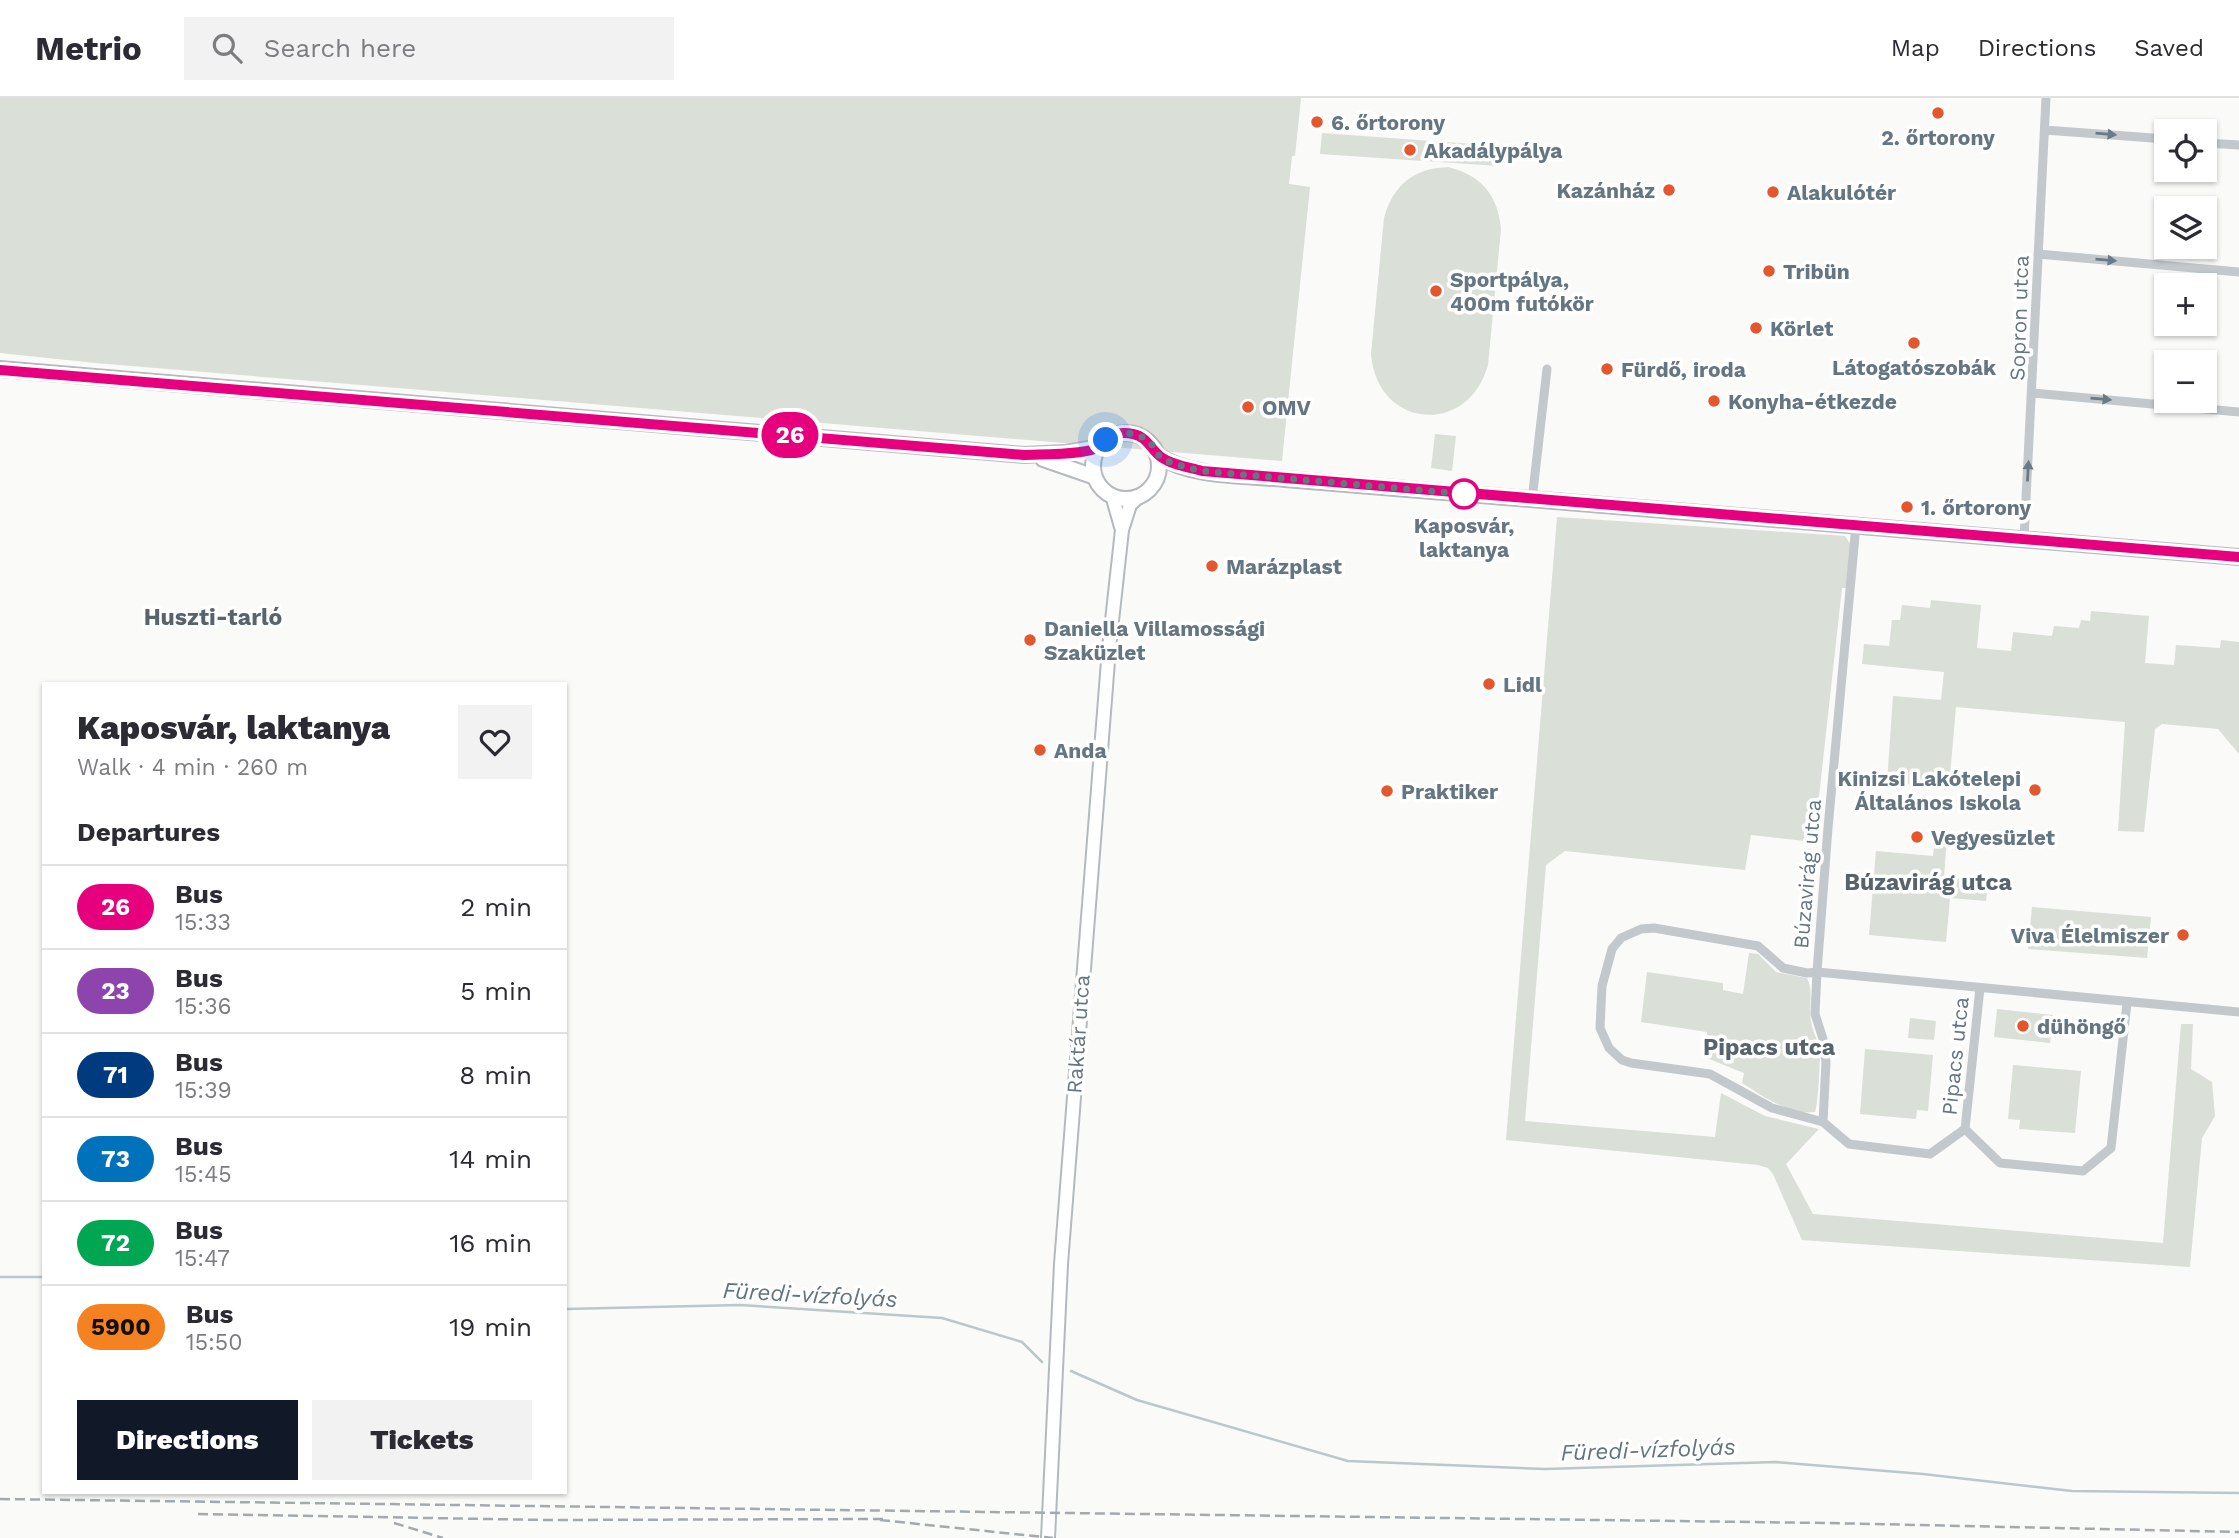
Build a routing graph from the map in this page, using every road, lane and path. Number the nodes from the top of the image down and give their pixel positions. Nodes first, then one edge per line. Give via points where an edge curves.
1 (2046, 98) edge
2 (2045, 130) junction
3 (2154, 138) edge
4 (2217, 144) edge
5 (2239, 145) edge
6 (2038, 254) junction
7 (2239, 272) edge
8 (0, 369) edge
9 (1546, 369) dead end
10 (2033, 393) junction
11 (2239, 411) edge
12 (1099, 447) junction
13 (1024, 455) junction
14 (1157, 455) junction
15 (1202, 471) junction
16 (1095, 477) junction
17 (1155, 481) junction
18 (1112, 495) junction
19 (1139, 496) junction
20 (1532, 500) junction
21 (1857, 525) junction
22 (1122, 530) junction
23 (2024, 539) junction
24 (2239, 556) edge
25 (1817, 972) junction
26 (1980, 988) junction
27 (2127, 1003) junction
28 (2239, 1012) edge
29 (1823, 1122) junction
30 (1965, 1129) junction
31 (1048, 1538) edge

1 - 2 street, Sopron utca
2 -> 3 street
2 - 6 street, Sopron utca
4 - 5 street
6 -> 7 street
6 - 10 street, Sopron utca
8 - 13 main road
9 - 20 street
10 -> 11 street
23 -> 10 street, Sopron utca
12 - 13 main road
12 - 14 main road via 1115,435 1135,434 1150,443
12 - 16 main road
13 - 16 main road
14 - 15 main road
14 - 17 main road
15 - 17 main road via 1168,474
15 - 20 main road
16 - 18 main road
17 - 19 main road
18 - 19 main road
18 - 22 street, Raktár utca
19 - 22 street, Raktár utca via 1130,505
20 - 21 main road
21 - 23 main road
21 - 25 street, Búzavirág utca
22 - 31 street, Raktár utca via 1061,1264
23 - 24 main road
25 - 26 street, Búzavirág utca
25 - 29 street via 1815,1014 1826,1062
25 - 29 street, Pipacs utca via 1783,968 1758,946 1642,929 1621,938 1612,949 1599,1021 1609,1048 1622,1060 1710,1074 1772,1108
26 - 27 street, Búzavirág utca
26 - 30 street, Pipacs utca
27 - 28 street, Búzavirág utca
27 - 30 street, Pipacs utca via 2111,1148 2083,1171 2000,1163
29 - 30 street, Pipacs utca via 1849,1144 1930,1154

